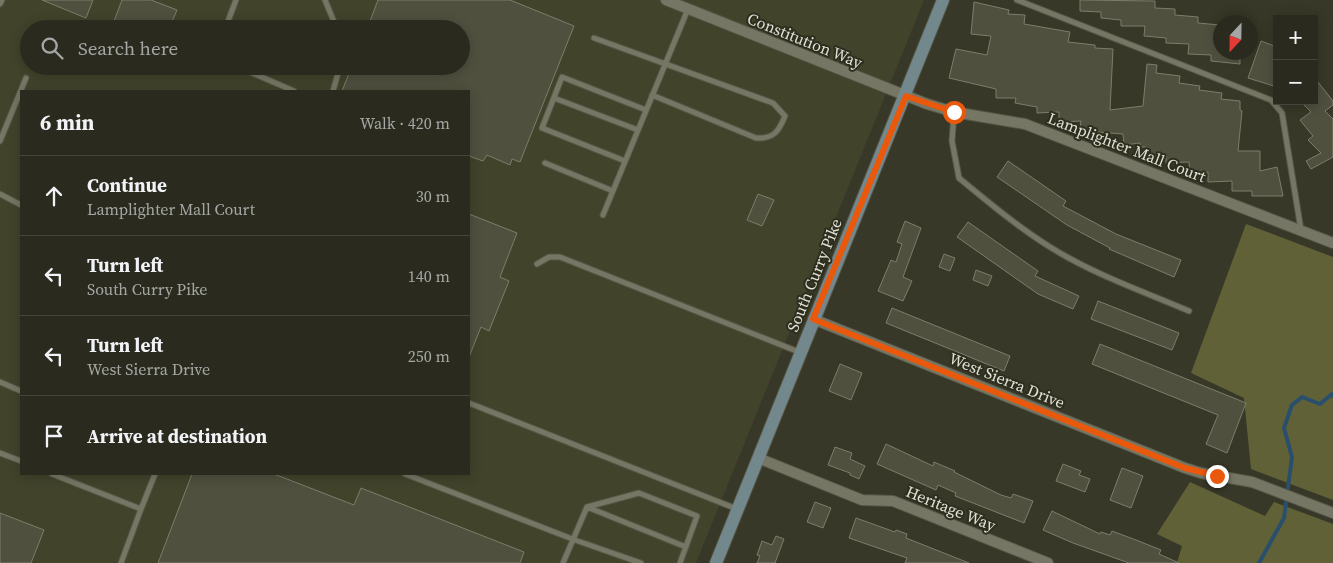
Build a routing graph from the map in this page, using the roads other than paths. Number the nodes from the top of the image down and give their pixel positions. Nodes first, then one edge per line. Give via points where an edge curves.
1 (2, 0) edge
2 (236, 0) edge
3 (325, 0) edge
4 (666, 0) edge
5 (943, 0) edge
6 (1017, 0) edge
7 (0, 4) edge
8 (688, 9) junction
9 (228, 20) edge
10 (333, 20) edge
11 (594, 38) dead end
12 (666, 64) junction
13 (257, 75) edge
14 (337, 75) edge
15 (26, 78) dead end
16 (21, 90) edge
17 (292, 90) edge
18 (333, 90) edge
19 (20, 92) edge
20 (652, 95) junction
21 (906, 96) junction
22 (554, 98) junction
23 (646, 110) junction
24 (954, 112) junction
25 (638, 130) junction
26 (0, 140) edge
27 (625, 161) junction
28 (544, 163) dead end
29 (612, 191) junction
30 (0, 194) edge
31 (20, 204) edge
32 (603, 215) dead end
33 (1301, 231) junction
34 (1333, 243) edge
35 (537, 264) dead end
36 (1189, 311) dead end
37 (813, 319) junction
38 (800, 352) junction
39 (0, 382) edge
40 (20, 391) edge
41 (470, 403) edge
42 (0, 453) edge
43 (758, 458) junction
44 (20, 461) edge
45 (55, 475) edge
46 (155, 475) edge
47 (409, 475) edge
48 (586, 507) junction
49 (141, 509) junction
50 (737, 510) junction
51 (1333, 513) edge
52 (573, 540) junction
53 (686, 547) junction
54 (121, 563) edge
55 (564, 563) edge
56 (641, 563) edge
57 (680, 563) edge
58 (716, 563) edge
59 (1048, 563) edge

1 - 7 lane
2 - 9 lane
3 - 10 lane
4 - 8 street, Constitution Way
5 - 21 main road, South Curry Pike
6 - 33 lane via 1272,100 1282,113
8 - 12 lane
8 - 21 street, Constitution Way
11 - 12 lane
12 - 20 lane
12 - 20 lane via 773,102 785,116 778,132 766,138 756,138
13 - 17 lane
14 - 18 lane
15 - 16 lane
19 - 26 lane
20 - 23 lane
21 - 24 street, Lamplighter Mall Court
21 - 37 main road, South Curry Pike
22 - 23 lane via 562,77
22 - 25 lane
22 - 27 lane via 542,128
23 - 25 lane
24 - 33 street, Lamplighter Mall Court via 1025,124
24 - 36 lane via 952,141 959,178 1050,248
25 - 27 lane
27 - 29 lane
28 - 29 lane
29 - 32 lane
30 - 31 lane
33 - 34 street, Lamplighter Mall Court
35 - 38 lane via 549,257 560,257
37 - 38 main road, South Curry Pike
37 - 51 street, West Sierra Drive via 1185,468 1252,482
38 - 43 main road, South Curry Pike
39 - 40 lane
41 - 50 lane
42 - 44 lane
43 - 50 main road, South Curry Pike
43 - 59 street, Heritage Way via 862,500 893,501
45 - 49 lane
46 - 49 lane
47 - 52 lane
48 - 52 lane
48 - 53 lane
48 - 53 lane via 639,493 697,516
49 - 54 lane
50 - 58 main road, South Curry Pike
52 - 55 lane
52 - 56 lane
53 - 57 lane

